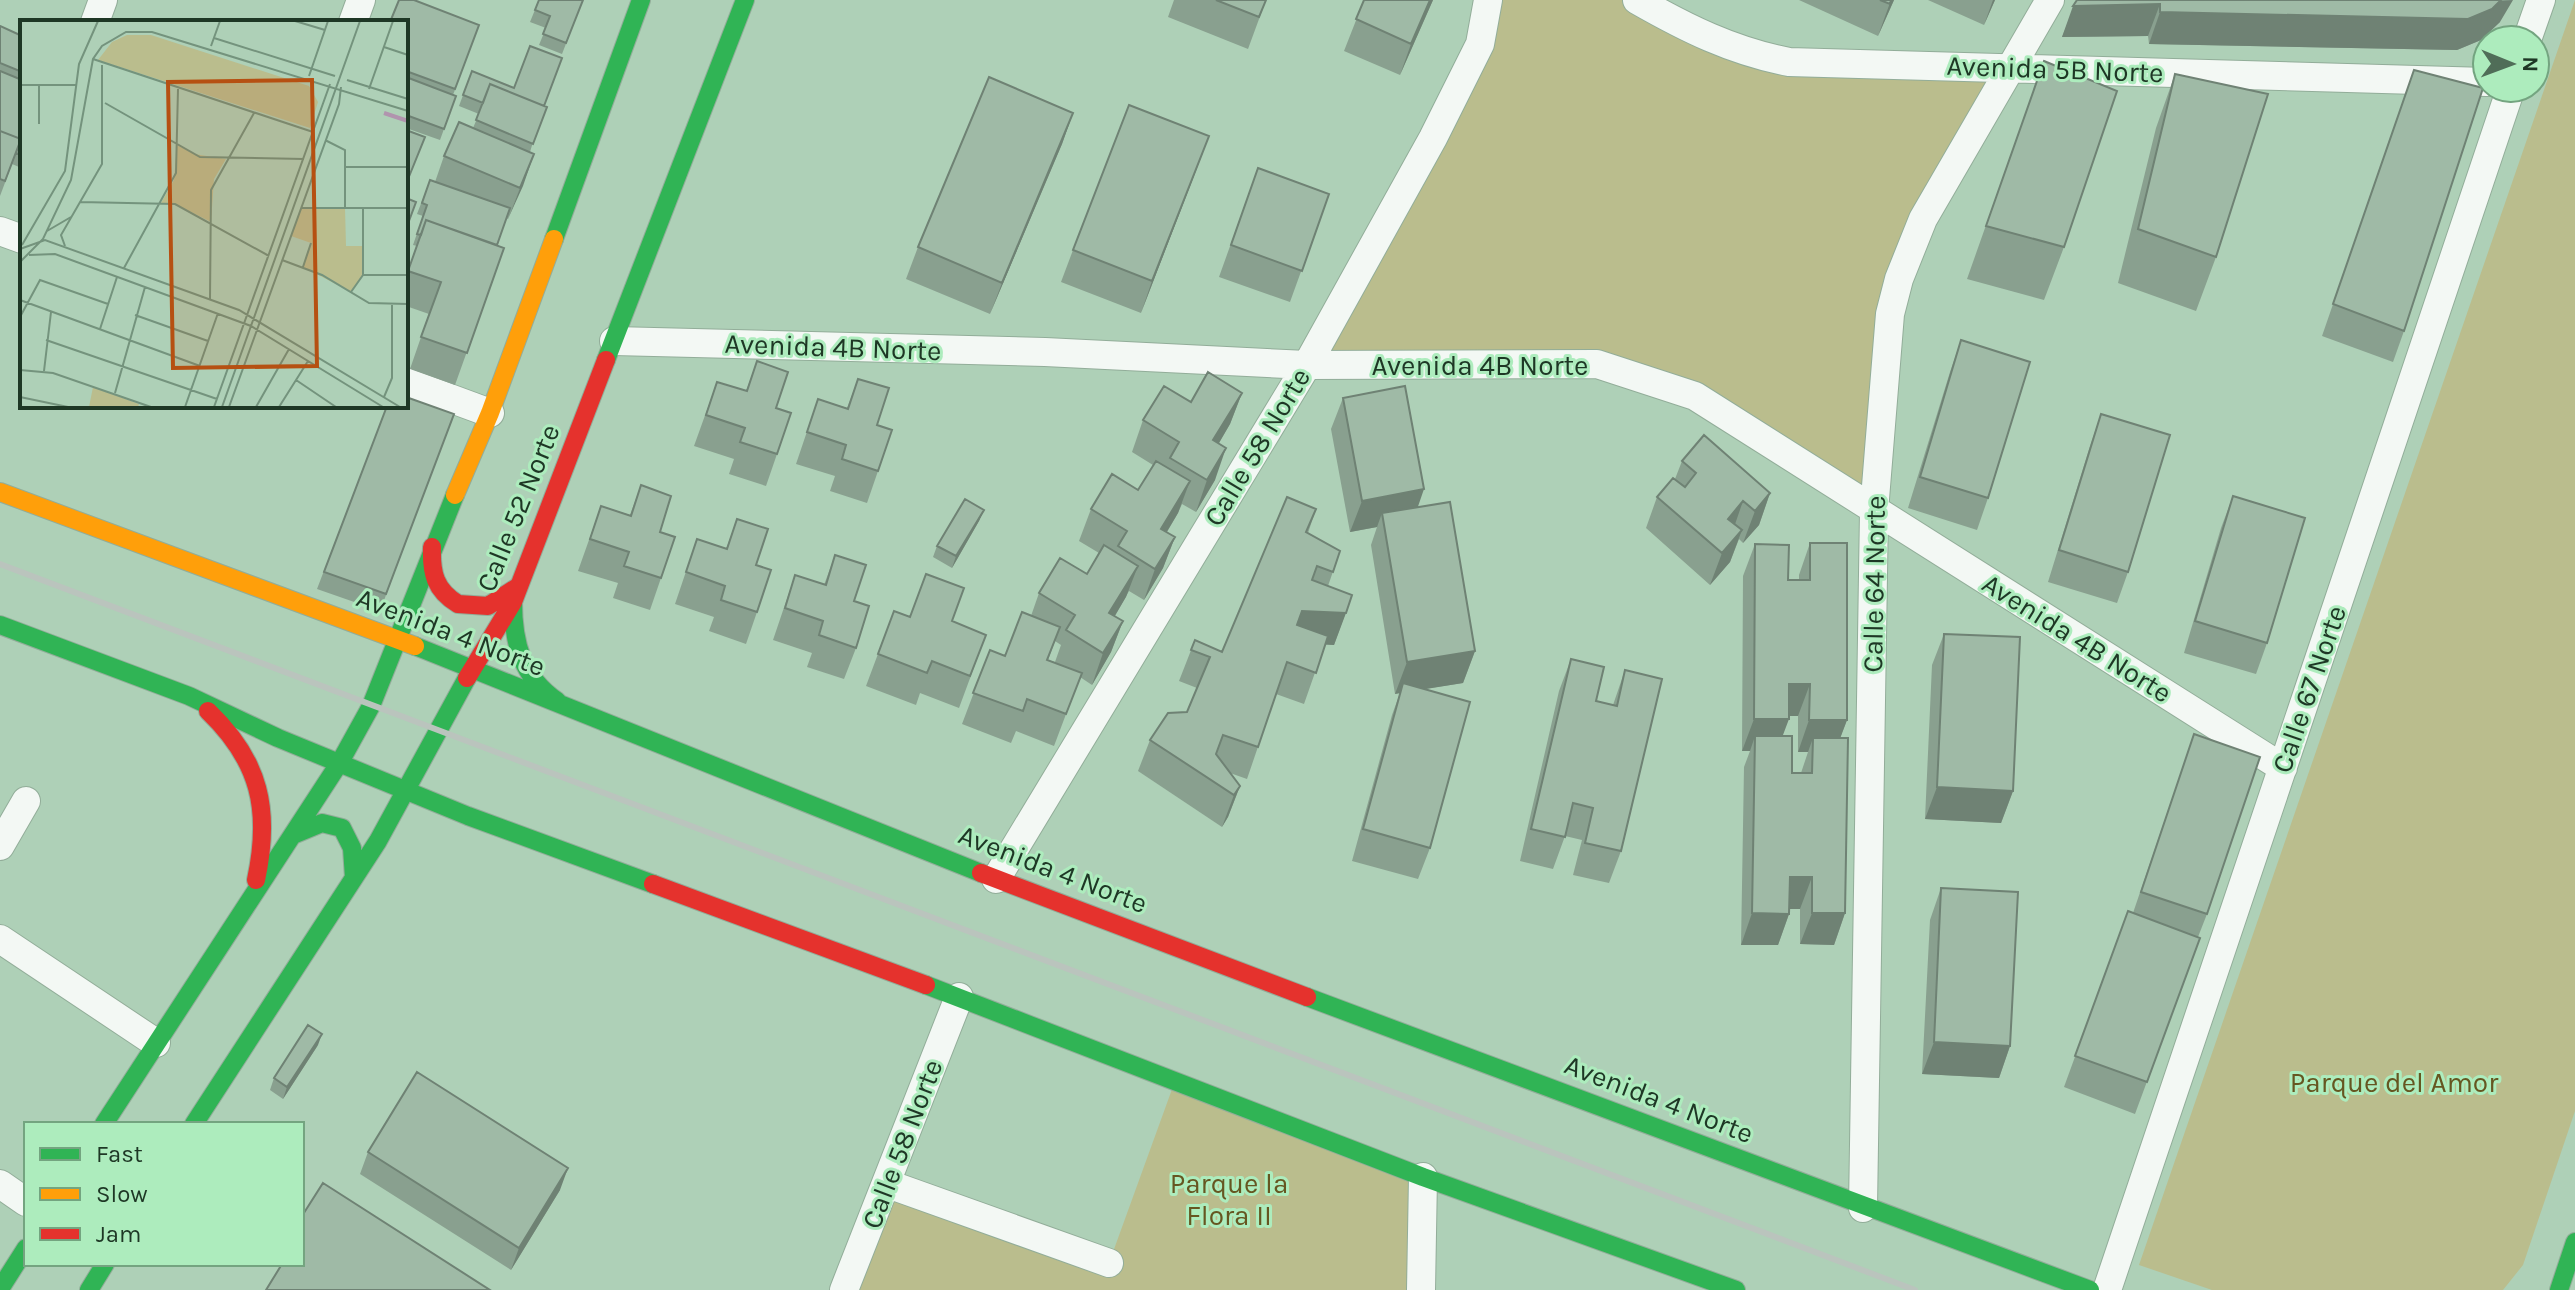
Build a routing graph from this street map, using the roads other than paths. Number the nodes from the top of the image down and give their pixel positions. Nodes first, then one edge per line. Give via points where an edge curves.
1 (103, 0) edge
2 (361, 0) edge
3 (641, 0) edge
4 (745, 0) edge
5 (1488, 0) edge
6 (1637, 0) edge
7 (2050, 0) edge
8 (2541, 0) edge
9 (96, 20) edge
10 (354, 20) edge
11 (2533, 24) edge
12 (2011, 67) junction
13 (2471, 81) edge
14 (2506, 104) edge
15 (614, 341) junction
16 (1307, 365) junction
17 (408, 383) edge
18 (490, 413) junction
19 (0, 492) edge
20 (1874, 511) junction
21 (432, 547) junction
22 (516, 594) junction
23 (0, 625) edge
24 (399, 640) junction
25 (472, 671) junction
26 (189, 696) junction
27 (571, 708) junction
28 (340, 762) junction
29 (2283, 768) junction
30 (408, 790) junction
31 (26, 801) dead end
32 (468, 816) junction
33 (299, 831) junction
34 (378, 841) junction
35 (0, 846) edge
36 (354, 878) junction
37 (996, 879) junction
38 (253, 894) junction
39 (0, 939) edge
40 (959, 997) junction
41 (156, 1043) junction
42 (105, 1122) edge
43 (195, 1122) edge
44 (1423, 1177) junction
45 (0, 1184) edge
46 (888, 1184) junction
47 (24, 1201) edge
48 (1863, 1208) junction
49 (2575, 1242) edge
50 (24, 1251) edge
51 (1109, 1263) dead end
52 (104, 1266) edge
53 (0, 1289) edge
54 (2559, 1289) edge
55 (89, 1290) edge
56 (844, 1290) edge
57 (1421, 1290) edge
58 (1736, 1290) edge
59 (2090, 1290) edge
60 (2107, 1290) edge

1 - 9 street
2 - 10 street
3 - 18 main road
4 - 15 main road, Calle 52 Norte
5 - 16 street, Calle 58 Norte via 1474,58
6 - 12 street, Avenida 5B Norte via 1695,34 1789,62
7 - 12 street, Calle 64 Norte
8 - 11 street
12 - 13 street, Avenida 5B Norte
12 - 20 street, Calle 64 Norte via 1923,219 1899,279 1890,314
14 - 29 street, Calle 67 Norte
15 - 16 street, Avenida 4B Norte
15 - 22 main road, Calle 52 Norte
16 - 20 street, Avenida 4B Norte via 1597,364 1695,396
16 - 37 street, Calle 58 Norte
17 - 18 street
18 - 21 main road
19 - 24 main road, Avenida 4 Norte
20 - 29 street, Avenida 4B Norte
20 - 48 street, Calle 64 Norte
21 - 22 main road via 432,577 450,601 464,607 494,606
21 - 24 main road
22 - 25 main road, Calle 52 Norte
22 - 27 main road via 516,649 525,668 537,685
23 - 26 main road
24 - 25 main road, Avenida 4 Norte
24 - 28 main road
25 - 27 main road, Avenida 4 Norte
25 - 30 main road, Calle 52 Norte
26 - 28 main road
26 - 38 main road via 235,738 261,793 265,827
27 - 37 main road, Avenida 4 Norte
28 - 30 main road
28 - 33 main road
29 - 60 street, Calle 67 Norte
30 - 32 main road
30 - 34 main road, Calle 52 Norte
31 - 35 street
32 - 34 main road via 416,822
32 - 40 main road
33 - 36 main road via 315,823 335,824 351,838
33 - 38 main road
34 - 36 main road, Calle 52 Norte
36 - 43 main road, Calle 52 Norte
37 - 48 main road, Avenida 4 Norte
38 - 41 main road
39 - 41 street
40 - 44 main road
40 - 46 street, Calle 58 Norte
41 - 42 main road
44 - 57 street
44 - 58 main road
45 - 47 street
46 - 51 street
46 - 56 street, Calle 58 Norte
48 - 59 main road, Avenida 4 Norte
49 - 54 main road
50 - 53 main road
52 - 55 main road

